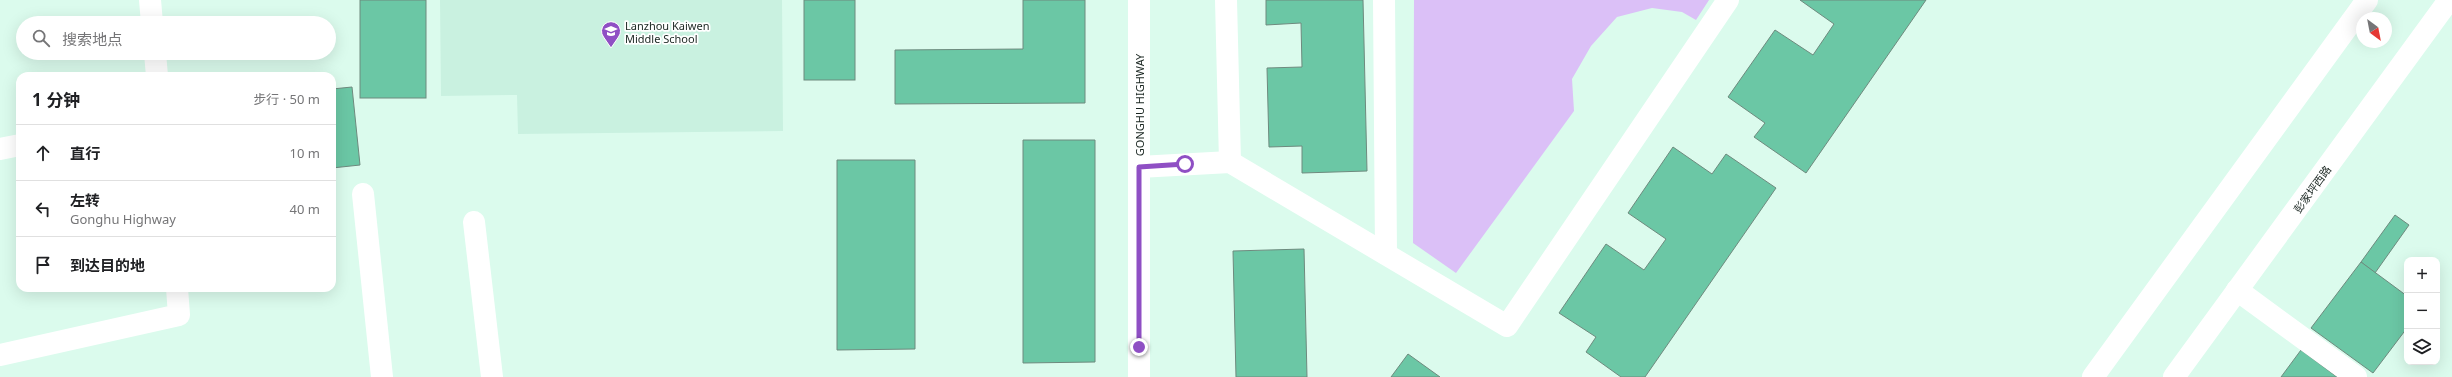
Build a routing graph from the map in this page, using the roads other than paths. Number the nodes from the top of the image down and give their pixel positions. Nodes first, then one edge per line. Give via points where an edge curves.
1 (150, 0) edge
2 (1139, 0) edge
3 (1226, 0) edge
4 (1384, 0) edge
5 (1728, 0) edge
6 (2367, 0) edge
7 (2449, 0) edge
8 (151, 16) edge
9 (156, 60) edge
10 (157, 72) edge
11 (16, 147) edge
12 (0, 149) edge
13 (1230, 162) junction
14 (1139, 167) junction
15 (363, 194) dead end
16 (474, 222) dead end
17 (1386, 254) junction
18 (2237, 290) junction
19 (177, 292) edge
20 (0, 355) edge
21 (382, 377) edge
22 (492, 377) edge
23 (1139, 377) edge
24 (2093, 377) edge
25 (2174, 377) edge
26 (2356, 377) edge

1 - 8 main road
2 - 14 main road, GONGHU HIGHWAY
3 - 13 main road
4 - 17 main road
5 - 17 main road via 1507,326
6 - 24 main road
7 - 18 main road, 彭家坪西路
9 - 10 main road
11 - 12 main road
13 - 14 main road
13 - 17 main road
14 - 23 main road, GONGHU HIGHWAY
15 - 21 main road
16 - 22 main road
18 - 25 main road, 彭家坪西路
18 - 26 main road
19 - 20 main road via 179,315

